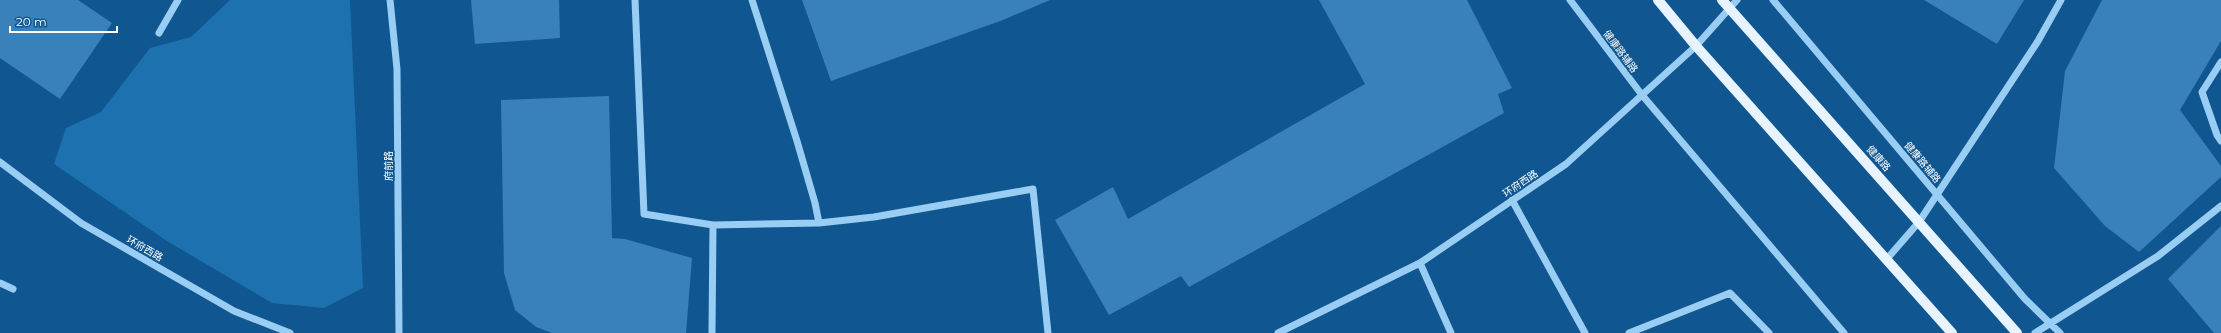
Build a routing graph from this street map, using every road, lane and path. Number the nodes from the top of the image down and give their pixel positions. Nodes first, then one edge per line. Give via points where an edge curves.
1 (178, 0) edge
2 (390, 0) edge
3 (635, 0) edge
4 (752, 0) edge
5 (1570, 0) edge
6 (1658, 0) edge
7 (1722, 0) edge
8 (1737, 0) edge
9 (1773, 0) edge
10 (2061, 0) edge
11 (1730, 9) junction
12 (159, 33) dead end
13 (1696, 46) junction
14 (2221, 62) edge
15 (1642, 95) junction
16 (2221, 141) edge
17 (0, 162) edge
18 (1937, 194) junction
19 (1512, 200) junction
20 (2221, 206) edge
21 (1919, 222) junction
22 (819, 223) junction
23 (713, 225) junction
24 (1886, 260) junction
25 (1420, 263) junction
26 (0, 283) edge
27 (13, 289) dead end
28 (2051, 322) junction
29 (290, 333) edge
30 (399, 333) edge
31 (712, 333) edge
32 (1048, 333) edge
33 (1278, 333) edge
34 (1451, 333) edge
35 (1585, 333) edge
36 (1629, 333) edge
37 (1769, 333) edge
38 (1844, 333) edge
39 (1952, 333) edge
40 (2017, 333) edge
41 (2035, 333) edge
42 (2060, 333) edge

1 - 12 street
2 - 30 street, 府前路 via 397,69
3 - 23 street via 644,214
4 - 22 street via 797,141
5 - 15 street, 健康路辅路
6 - 13 main road
7 - 11 main road, 健康路
8 - 11 street, 环府西路
9 - 18 street, 健康路辅路
10 - 18 street via 2038,41
11 - 13 street, 环府西路
11 - 21 main road, 健康路
13 - 15 street, 环府西路
13 - 24 main road
14 - 16 street via 2202,92
15 - 19 street, 环府西路 via 1566,164
15 - 38 street, 健康路辅路
17 - 29 street, 环府西路 via 81,223 234,311
18 - 21 street
18 - 28 street, 健康路辅路 via 2025,299
19 - 25 street, 环府西路
19 - 35 street
20 - 28 street via 2158,256
21 - 24 street
21 - 40 main road, 健康路
22 - 23 street
22 - 32 street via 874,217 1034,189
23 - 31 street
24 - 39 main road
25 - 33 street, 环府西路
25 - 34 street
26 - 27 street
28 - 41 street
28 - 42 street, 健康路辅路
36 - 37 street via 1730,293

